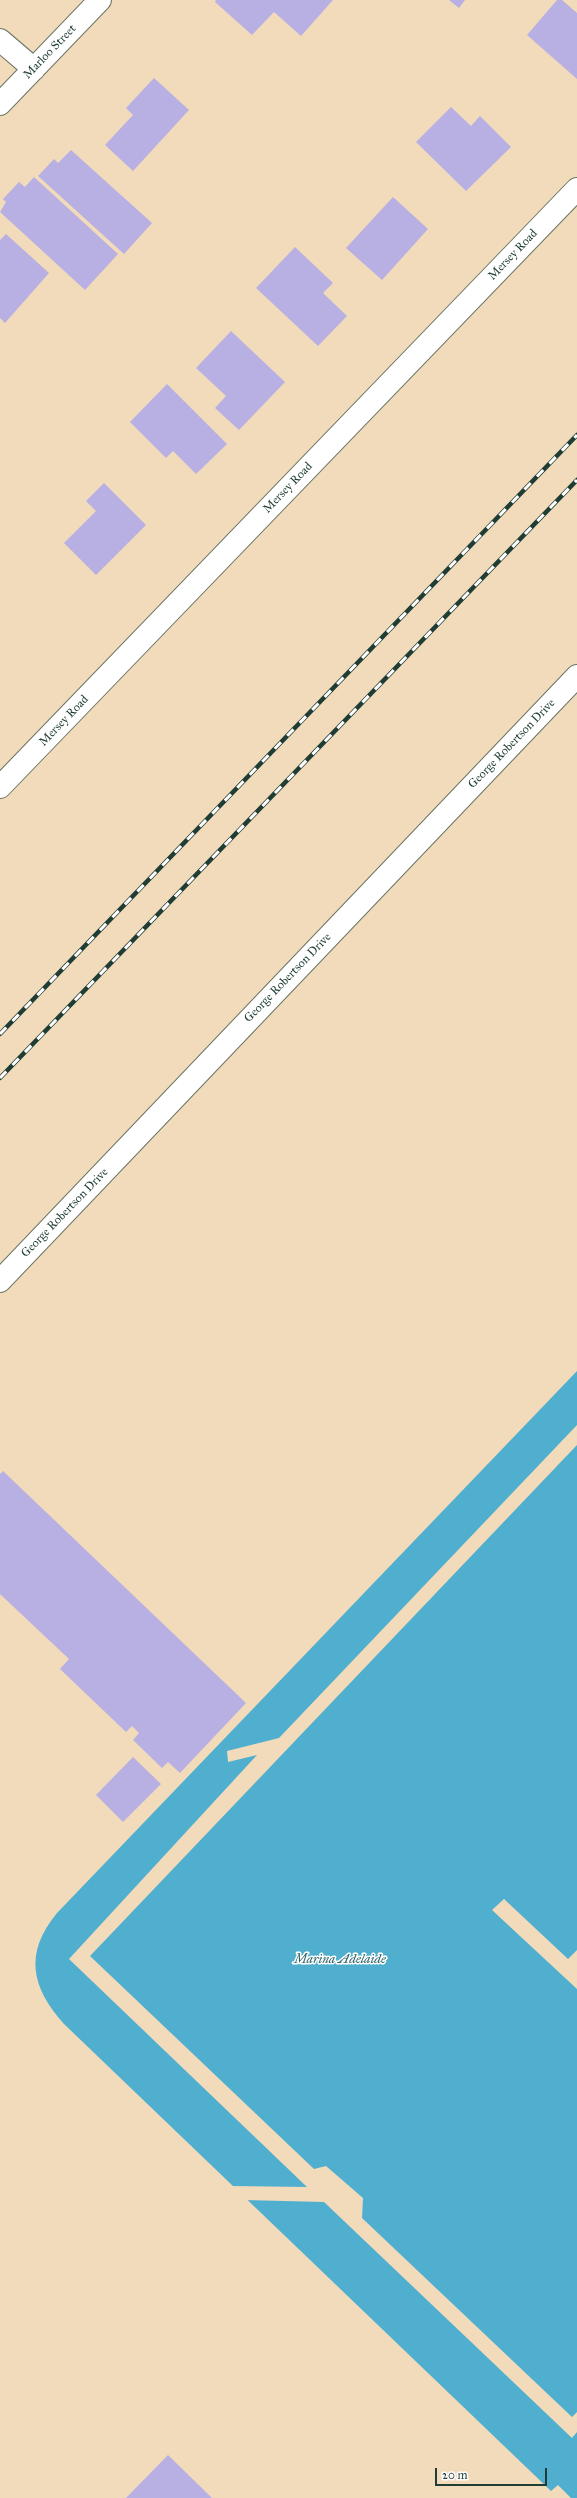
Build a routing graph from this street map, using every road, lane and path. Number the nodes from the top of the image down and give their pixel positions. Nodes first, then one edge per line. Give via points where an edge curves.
1 (100, 0) edge
2 (0, 40) edge
3 (34, 69) junction
4 (0, 104) edge
5 (577, 189) edge
6 (577, 676) edge
7 (0, 787) edge
8 (0, 1281) edge

1 - 3 street, Marloo Street
2 - 3 street
3 - 4 street, Marloo Street
5 - 7 street, Mersey Road
6 - 8 street, George Robertson Drive

